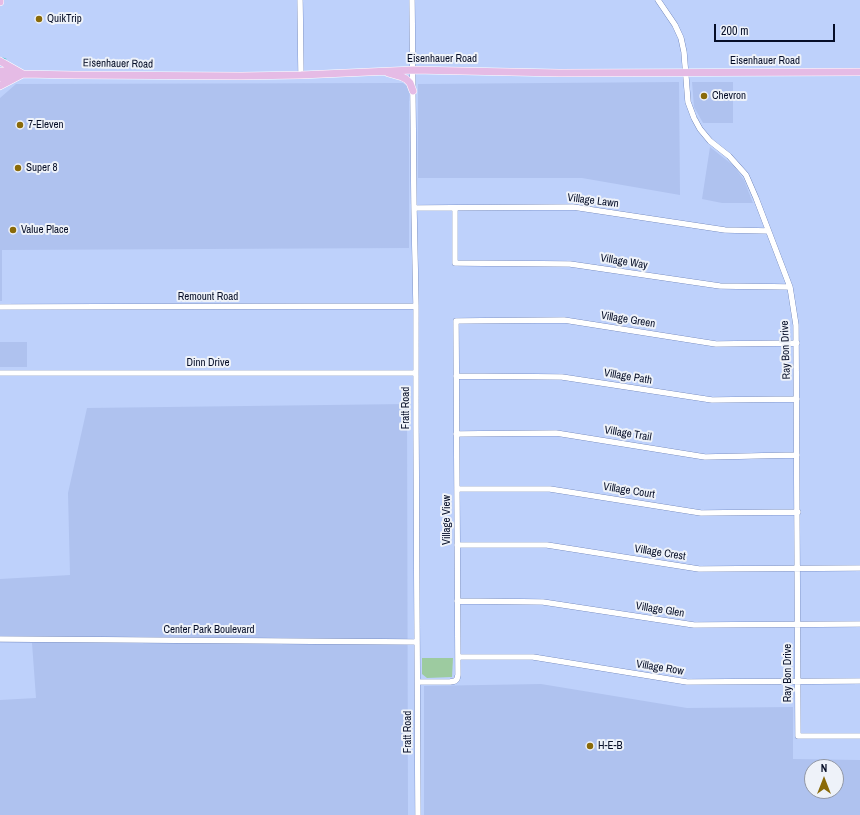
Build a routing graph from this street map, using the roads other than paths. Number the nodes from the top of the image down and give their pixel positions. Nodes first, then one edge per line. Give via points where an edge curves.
1 (300, 0) edge
2 (412, 0) edge
3 (658, 0) edge
4 (0, 61) edge
5 (413, 70) junction
6 (0, 71) edge
7 (372, 71) junction
8 (860, 72) edge
9 (685, 73) junction
10 (19, 74) junction
11 (301, 75) junction
12 (0, 78) edge
13 (0, 86) edge
14 (413, 91) junction
15 (414, 208) junction
16 (455, 208) junction
17 (768, 231) junction
18 (790, 287) junction
19 (416, 306) junction
20 (0, 307) edge
21 (456, 321) joint
22 (796, 343) junction
23 (0, 373) edge
24 (416, 373) junction
25 (456, 376) junction
26 (797, 399) junction
27 (456, 434) junction
28 (797, 455) junction
29 (456, 489) junction
30 (798, 512) junction
31 (457, 546) junction
32 (860, 568) edge
33 (798, 569) junction
34 (457, 601) junction
35 (860, 624) edge
36 (798, 625) junction
37 (0, 638) edge
38 (417, 642) junction
39 (458, 657) junction
40 (860, 681) edge
41 (418, 682) junction
42 (798, 682) junction
43 (860, 736) edge
44 (418, 815) edge

1 - 11 street
2 - 5 street, Fratt Road
3 - 9 street, Ray Bon Drive via 681,38
4 - 10 main road
5 - 7 main road, Eisenhauer Road
5 - 9 main road, Eisenhauer Road
5 - 14 street, Fratt Road
6 - 10 main road, Eisenhauer Road
7 - 11 main road, Eisenhauer Road
7 - 14 main road via 402,77 410,83
8 - 9 main road, Eisenhauer Road
9 - 17 street, Ray Bon Drive via 688,102 694,118 710,141 729,156 746,175
10 - 11 main road, Eisenhauer Road
10 - 12 main road, Eisenhauer Road
10 - 13 main road
14 - 15 street, Fratt Road
15 - 16 street, Village Lawn
15 - 19 street, Fratt Road
16 - 17 street, Village Lawn via 573,207 725,230
16 - 18 street, Village Way via 455,263 570,264 720,286
17 - 18 street, Ray Bon Drive
18 - 22 street, Ray Bon Drive
19 - 20 street, Remount Road
19 - 24 street, Fratt Road
21 - 22 street, Village Green via 564,320 716,344
21 - 25 street, Village View
22 - 26 street, Ray Bon Drive
23 - 24 street, Dinn Drive
24 - 38 street, Fratt Road
25 - 26 street, Village Path via 562,377 712,400
25 - 27 street, Village View
26 - 28 street, Ray Bon Drive
27 - 28 street, Village Trail via 556,433 705,456
27 - 29 street, Village View
28 - 30 street, Ray Bon Drive
29 - 30 street, Village Court via 550,489 701,513
29 - 31 street, Village View
30 - 33 street, Ray Bon Drive
31 - 33 street, Village Crest via 547,546 699,569
31 - 34 street, Village View
32 - 33 street, Village Crest
33 - 36 street, Ray Bon Drive
34 - 36 street, Village Glen via 544,602 694,625
34 - 39 street, Village View
35 - 36 street, Village Glen
36 - 42 street, Ray Bon Drive
37 - 38 street, Center Park Boulevard
38 - 41 street, Fratt Road
39 - 41 street, Village View via 458,675 455,681
39 - 42 street, Village Row via 533,657 687,682
40 - 42 street, Village Row
41 - 44 street, Fratt Road
42 - 43 street, Ray Bon Drive via 798,736

